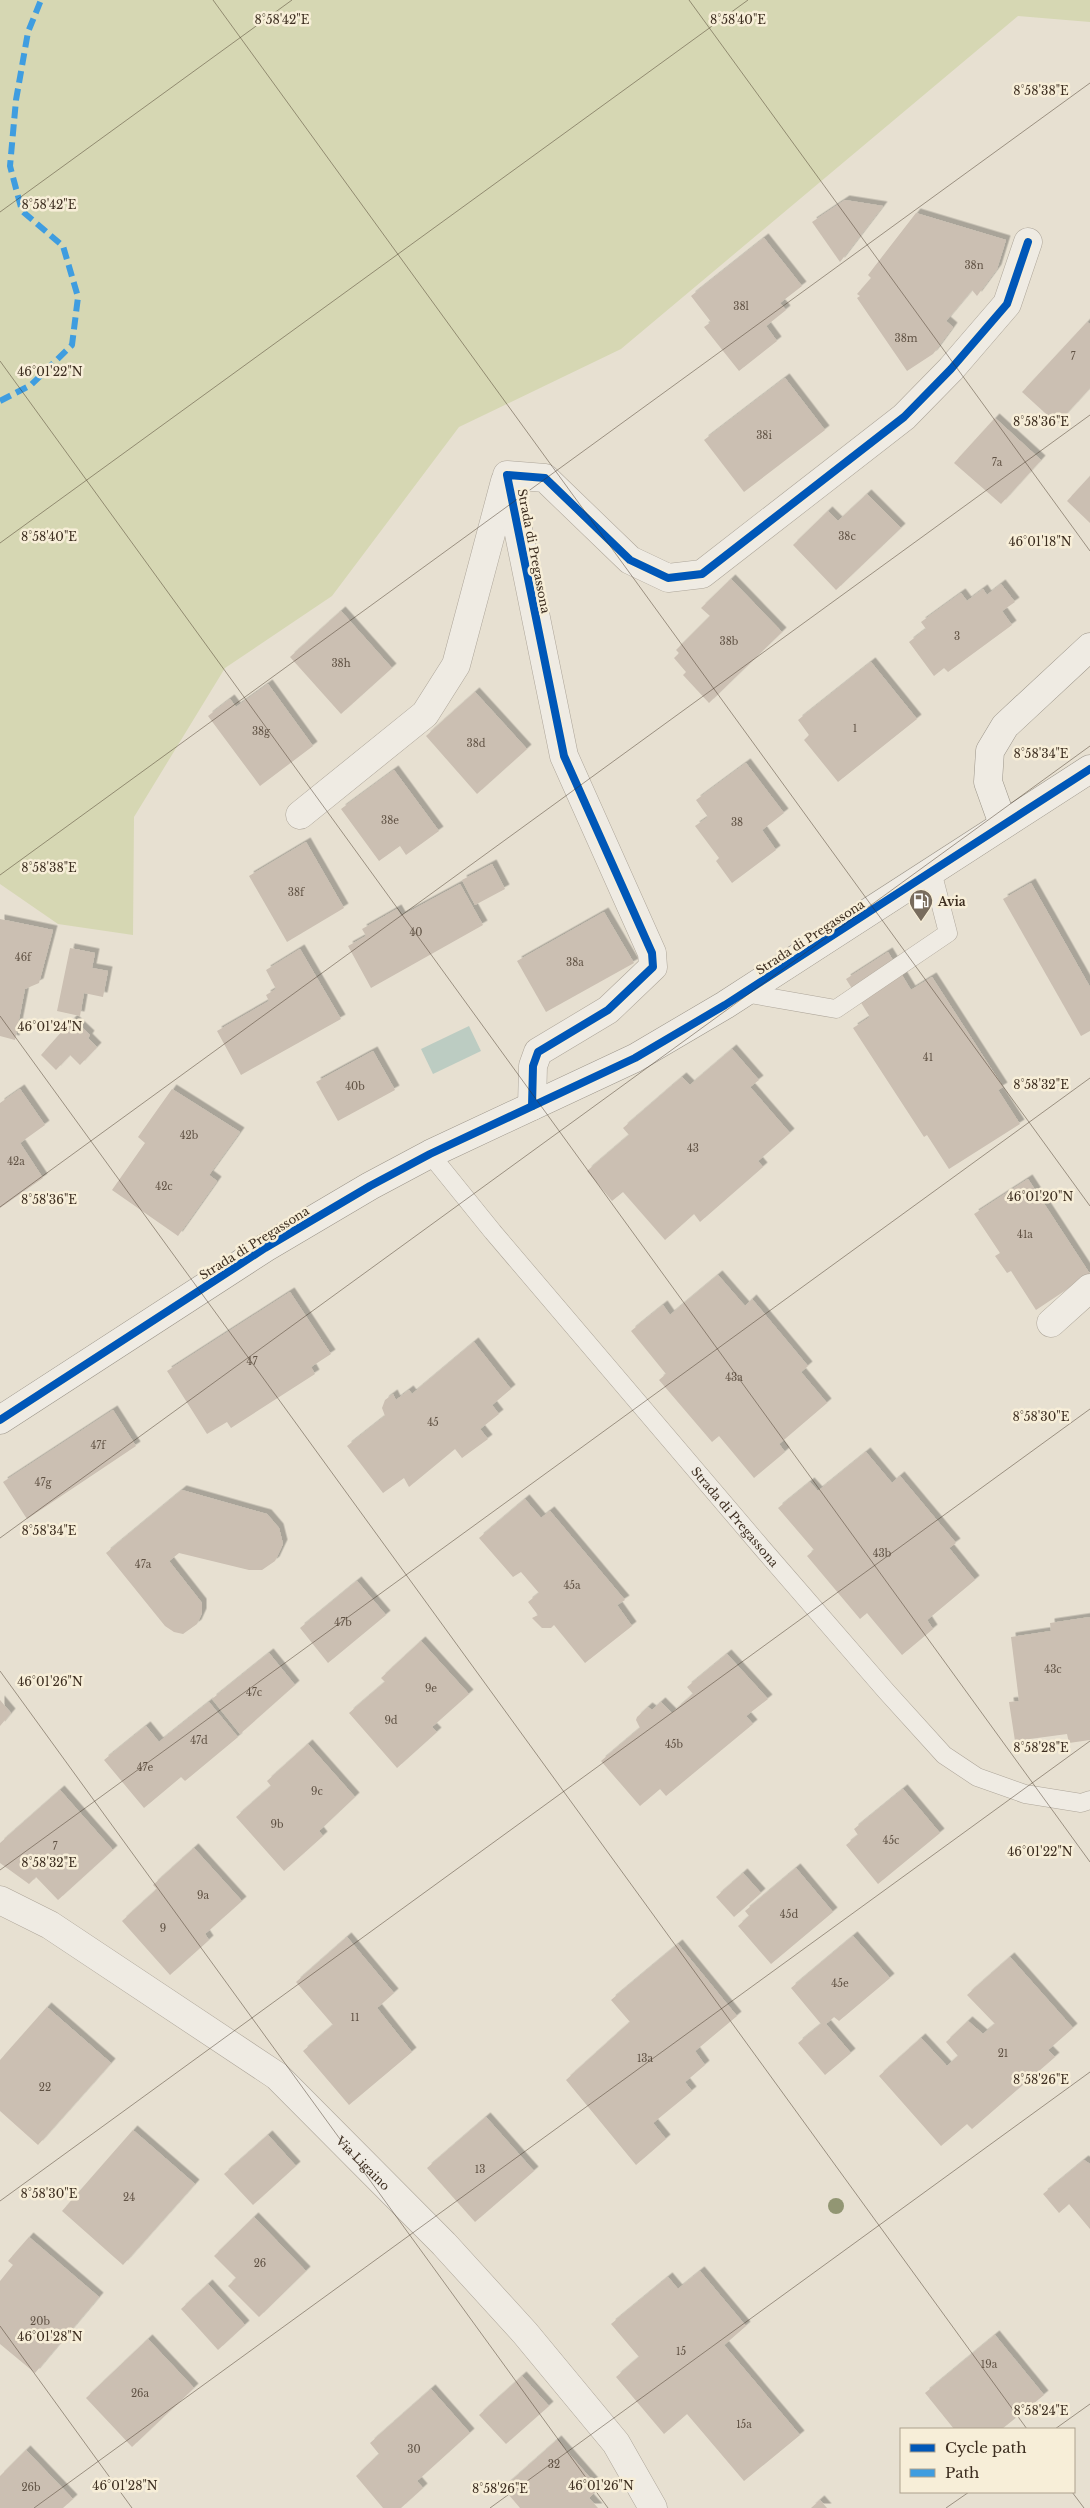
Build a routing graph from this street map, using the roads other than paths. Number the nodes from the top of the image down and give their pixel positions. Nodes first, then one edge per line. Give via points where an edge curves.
1 (1028, 242) dead end
2 (507, 474) junction
3 (1090, 647) edge
4 (1090, 769) edge
5 (300, 815) dead end
6 (1003, 824) junction
7 (932, 872) junction
8 (744, 993) junction
9 (532, 1106) junction
10 (430, 1154) junction
11 (1090, 1288) edge
12 (1051, 1323) dead end
13 (0, 1420) edge
14 (1090, 1800) edge
15 (0, 1900) edge
16 (653, 2508) edge

1 - 2 street, Strada di Pregassona via 1006,304 904,417 702,574 668,578 630,560 545,478
2 - 5 street, Strada di Pregassona via 456,665 425,714
2 - 9 street, Strada di Pregassona via 564,756 652,953 653,966 608,1010 538,1052 533,1066
3 - 6 street via 1005,726 990,751 988,782
4 - 6 street, Strada di Pregassona
6 - 7 street, Strada di Pregassona
7 - 8 street, Strada di Pregassona
7 - 8 lane via 948,933 836,1009
8 - 9 street, Strada di Pregassona via 635,1058
9 - 10 street, Strada di Pregassona
10 - 13 street, Strada di Pregassona via 266,1248
10 - 14 lane, Strada di Pregassona via 788,1578 944,1755 977,1777 1025,1794 1081,1803
11 - 12 street
15 - 16 street, Via Ligaino via 50,1925 277,2076 444,2244 525,2333 616,2443

